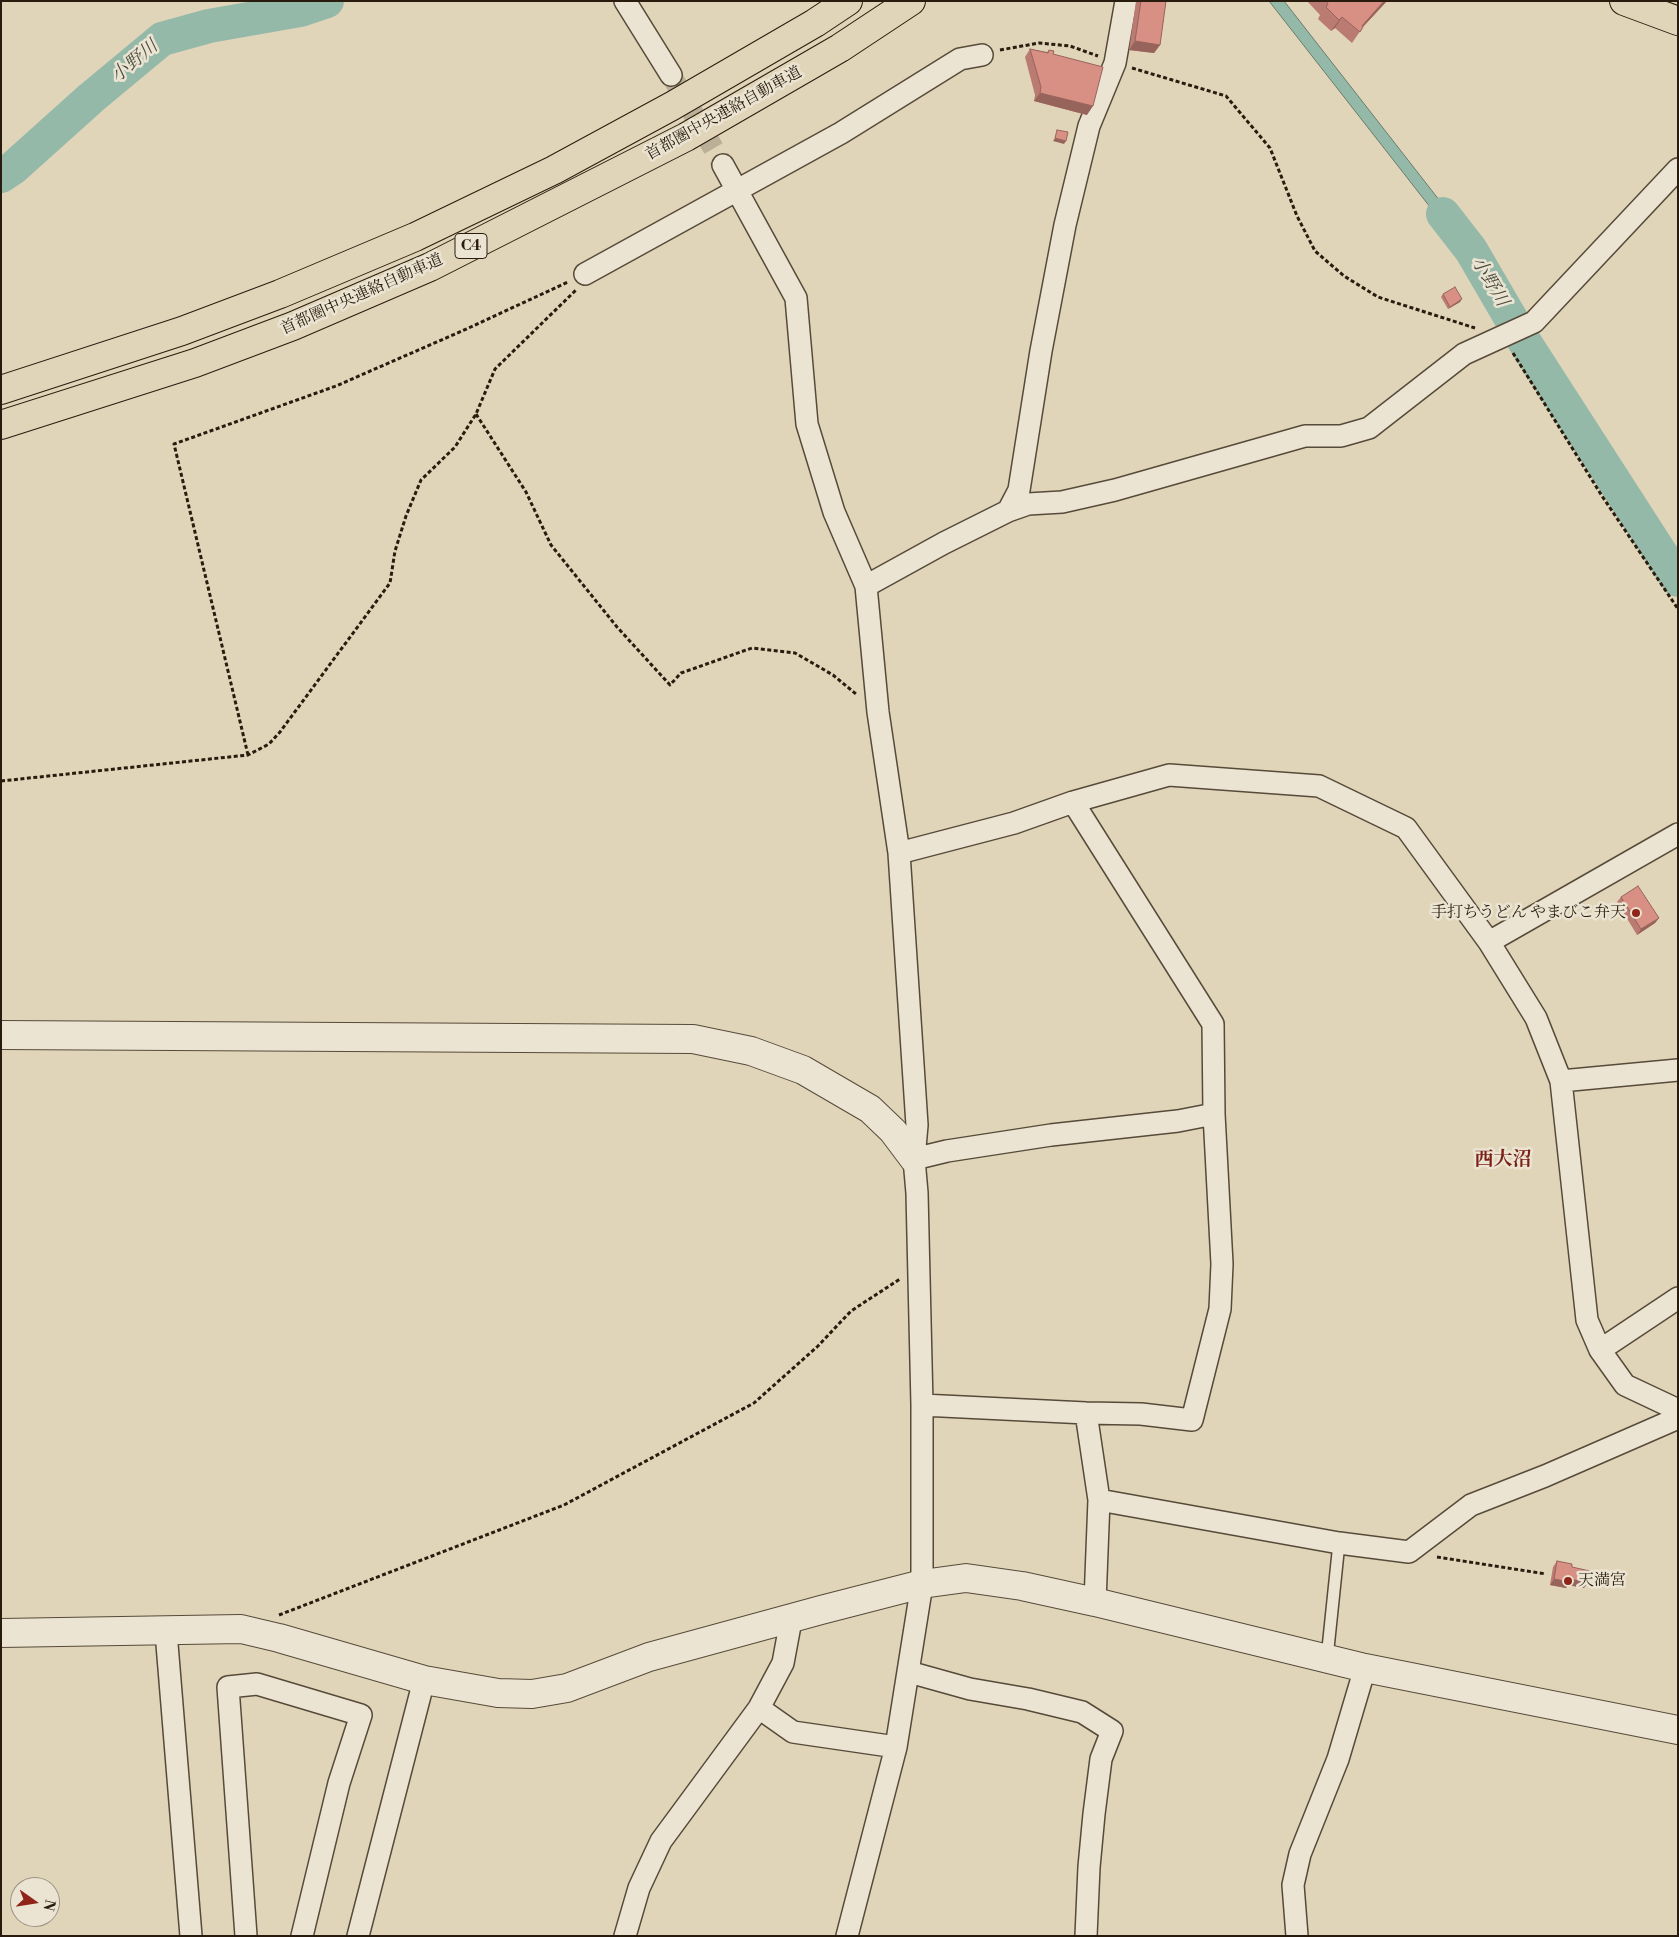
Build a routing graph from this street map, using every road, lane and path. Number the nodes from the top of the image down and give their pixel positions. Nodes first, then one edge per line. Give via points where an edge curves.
1 (625, 1) edge
2 (848, 1) edge
3 (911, 1) edge
4 (1126, 1) edge
5 (1624, 1) edge
6 (1678, 21) edge
7 (982, 55) joint
8 (1115, 63) junction
9 (671, 75) tunnel mouth
10 (723, 166) tunnel mouth
11 (1678, 169) edge
12 (738, 191) junction
13 (585, 274) junction
14 (1504, 335) junction
15 (1, 390) edge
16 (476, 414) junction
17 (1, 425) edge
18 (1008, 512) junction
19 (866, 586) junction
20 (1678, 609) edge
21 (878, 712) junction
22 (248, 755) junction
23 (1, 781) edge
24 (1073, 802) junction
25 (1678, 834) edge
26 (900, 853) junction
27 (1489, 942) junction
28 (1, 1035) edge
29 (1678, 1070) edge
30 (1561, 1081) junction
31 (1214, 1114) junction
32 (914, 1159) junction
33 (919, 1271) junction
34 (1678, 1298) edge
35 (1600, 1350) junction
36 (922, 1405) junction
37 (1678, 1410) edge
38 (1086, 1413) junction
39 (1678, 1418) edge
40 (1099, 1500) junction
41 (1340, 1543) junction
42 (1409, 1552) junction
43 (1546, 1574) dead end
44 (922, 1584) junction
45 (1095, 1602) junction
46 (278, 1615) dead end
47 (791, 1620) junction
48 (166, 1632) junction
49 (1, 1633) edge
50 (1327, 1658) junction
51 (1365, 1668) junction
52 (909, 1672) junction
53 (424, 1680) junction
54 (760, 1708) junction
55 (1678, 1730) edge
56 (896, 1747) junction
57 (191, 1936) edge
58 (246, 1936) edge
59 (302, 1936) edge
60 (358, 1936) edge
61 (626, 1936) edge
62 (847, 1936) edge
63 (1086, 1936) edge
64 (1297, 1936) edge

1 - 9 street
2 - 15 highway, 首都圏中央連絡自動車道 / C4 via 672,106 554,170 415,237 182,331
3 - 17 highway, 首都圏中央連絡自動車道 / C4 via 840,48 686,137 430,267 293,326 195,363
4 - 8 street
5 - 6 highway
7 - 8 path via 1039,43 1070,46
7 - 12 street via 960,59 840,134
8 - 14 path via 1226,96 1270,148 1315,251 1344,276 1378,297
8 - 18 street via 1089,126 1041,351 1019,490
10 - 12 street
11 - 14 street via 1534,322
12 - 13 street
12 - 19 street via 796,298 807,424 834,512
13 - 16 path via 575,293 494,369
13 - 22 path via 336,386 174,444
14 - 18 street via 1464,354 1369,428 1342,436 1305,436 1282,441 1115,490 1062,502 1028,504
14 - 20 path via 1602,496
16 - 21 path via 526,492 551,545 617,627 670,685 681,673 752,648 795,653 833,675
16 - 22 path via 455,447 421,480 395,551 390,583 280,732 269,744
18 - 19 street
19 - 21 street
21 - 26 street
22 - 23 path
24 - 26 street via 1014,823
24 - 27 street via 1169,775 1319,786 1406,828
24 - 31 street via 1213,1024
25 - 27 street
26 - 32 street via 917,1125
27 - 30 street via 1536,1018
28 - 32 street via 693,1039 750,1051 802,1070 870,1109 894,1132
29 - 30 street
30 - 35 street via 1587,1320
31 - 32 street via 1042,1136
31 - 38 street via 1222,1264 1220,1309 1192,1420 1141,1414
32 - 33 street
33 - 36 street
33 - 46 path via 903,1277 851,1311 818,1346 754,1403 676,1445 564,1505
34 - 35 street
35 - 37 street via 1625,1385
36 - 38 street
36 - 44 street
38 - 40 street
39 - 42 street via 1471,1505
40 - 41 street
40 - 45 street
41 - 42 street
41 - 50 lane
42 - 43 path
44 - 45 street via 966,1578
44 - 47 street
44 - 52 street
45 - 50 street
47 - 53 street via 650,1657 567,1688 532,1694 498,1693
47 - 54 street via 783,1663
48 - 49 street
48 - 53 street via 241,1629
48 - 57 street
50 - 51 street
51 - 55 street
51 - 64 street via 1338,1759 1300,1854 1293,1885
52 - 56 street
52 - 63 street via 970,1689 1082,1712 1112,1731 1101,1759 1094,1814
53 - 60 street
54 - 56 street via 793,1732
54 - 61 street via 661,1841 639,1888
56 - 62 street
58 - 59 street via 228,1687 257,1684 361,1715 339,1783

